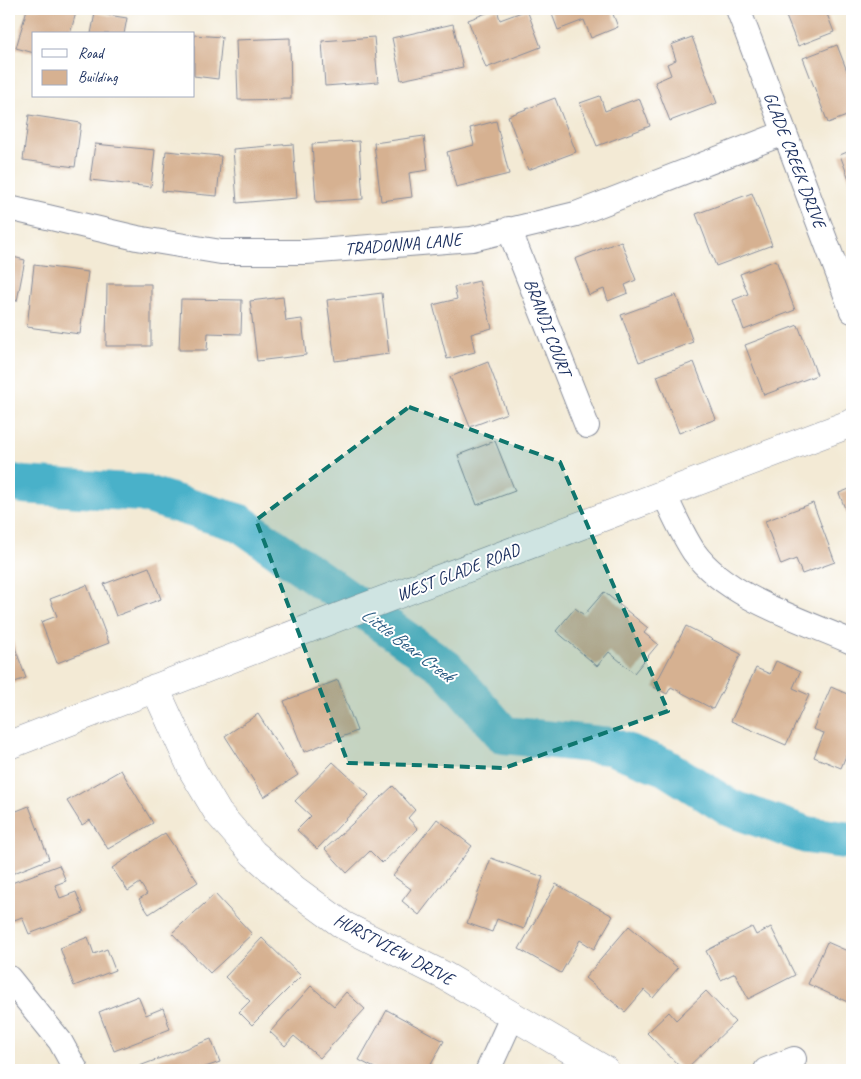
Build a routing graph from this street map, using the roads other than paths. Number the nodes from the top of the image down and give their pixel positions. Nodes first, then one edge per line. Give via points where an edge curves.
1 (738, 9) edge
2 (784, 133) junction
3 (9, 208) edge
4 (509, 229) junction
5 (852, 311) edge
6 (852, 423) edge
7 (587, 426) dead end
8 (664, 494) junction
9 (852, 642) edge
10 (155, 688) junction
11 (9, 745) edge
12 (9, 978) edge
13 (513, 1015) junction
14 (794, 1059) dead end
15 (76, 1070) edge
16 (488, 1070) edge
17 (605, 1070) edge
18 (766, 1070) edge

1 - 2 street, GLADE CREEK DRIVE
2 - 4 street, TRADONNA LANE via 576,214
2 - 5 street, GLADE CREEK DRIVE
3 - 4 street, TRADONNA LANE via 137,238 221,252 306,252 472,239
4 - 7 street, BRANDI COURT
6 - 8 main road, WEST GLADE ROAD
8 - 9 street via 695,552 716,575 752,599
8 - 10 main road, WEST GLADE ROAD
10 - 11 main road, WEST GLADE ROAD
10 - 13 main road, HURSTVIEW DRIVE via 192,771 218,813 253,853 343,925 445,976
12 - 15 street via 60,1040
13 - 16 street
13 - 17 main road, HURSTVIEW DRIVE
14 - 18 street

